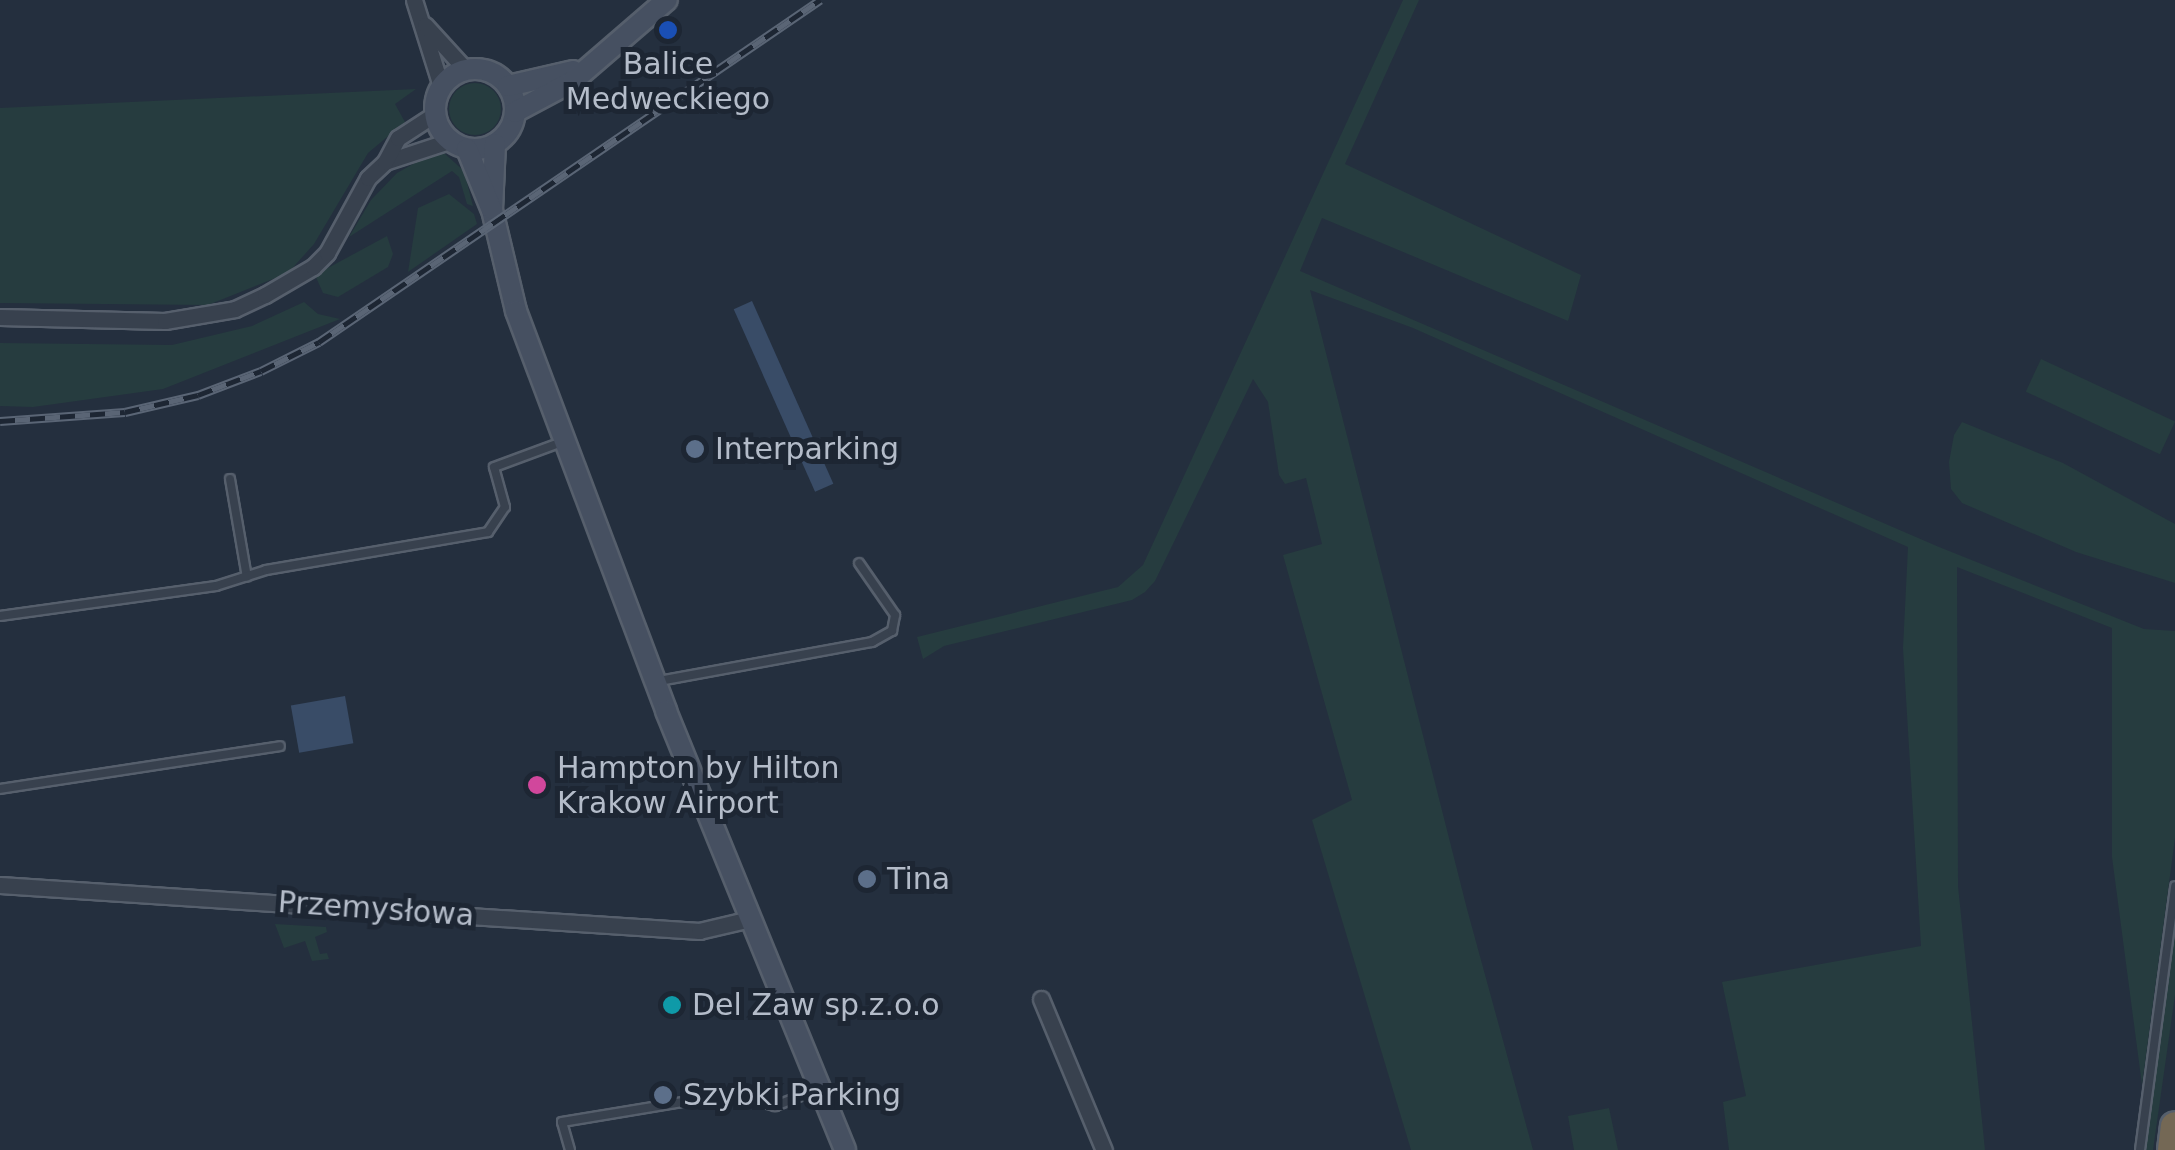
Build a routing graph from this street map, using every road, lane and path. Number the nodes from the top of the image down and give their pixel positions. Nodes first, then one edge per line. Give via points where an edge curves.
1 (414, 0) edge
2 (667, 0) edge
3 (423, 22) junction
4 (585, 68) junction
5 (466, 70) junction
6 (442, 86) junction
7 (508, 86) junction
8 (515, 112) junction
9 (435, 114) junction
10 (495, 144) junction
11 (458, 145) junction
12 (385, 162) junction
13 (492, 210) junction
14 (0, 316) edge
15 (567, 442) junction
16 (230, 479) dead end
17 (859, 562) dead end
18 (247, 577) junction
19 (0, 616) edge
20 (655, 682) junction
21 (280, 746) dead end
22 (0, 789) edge
23 (0, 885) edge
24 (2175, 886) edge
25 (750, 920) junction
26 (1041, 999) dead end
27 (820, 1088) junction
28 (2175, 1126) edge
29 (570, 1150) edge
30 (844, 1150) edge
31 (1104, 1150) edge
32 (2140, 1150) edge
33 (2172, 1150) edge

1 - 3 street
2 - 4 main road
3 - 5 street
3 - 6 street
4 - 7 main road
4 - 8 main road
5 - 6 main road
5 - 7 main road via 490,72
6 - 9 main road
7 - 8 main road
8 - 10 main road via 506,136
9 - 11 main road via 438,127
9 - 12 street via 398,138
10 - 11 main road
10 - 13 main road
11 - 12 street
11 - 13 main road
12 - 14 street via 313,267 235,309 165,321
13 - 15 main road via 516,311
15 - 18 lane via 494,467 504,507 488,532
15 - 20 main road
16 - 18 lane
17 - 20 lane via 895,615 892,631 872,642 782,662
18 - 19 lane
20 - 25 main road
21 - 22 lane
23 - 25 street, Przemysłowa via 699,931
24 - 32 lane
25 - 27 main road
26 - 31 street
27 - 29 lane via 776,1106 732,1094 562,1122
27 - 30 main road
28 - 33 highway

